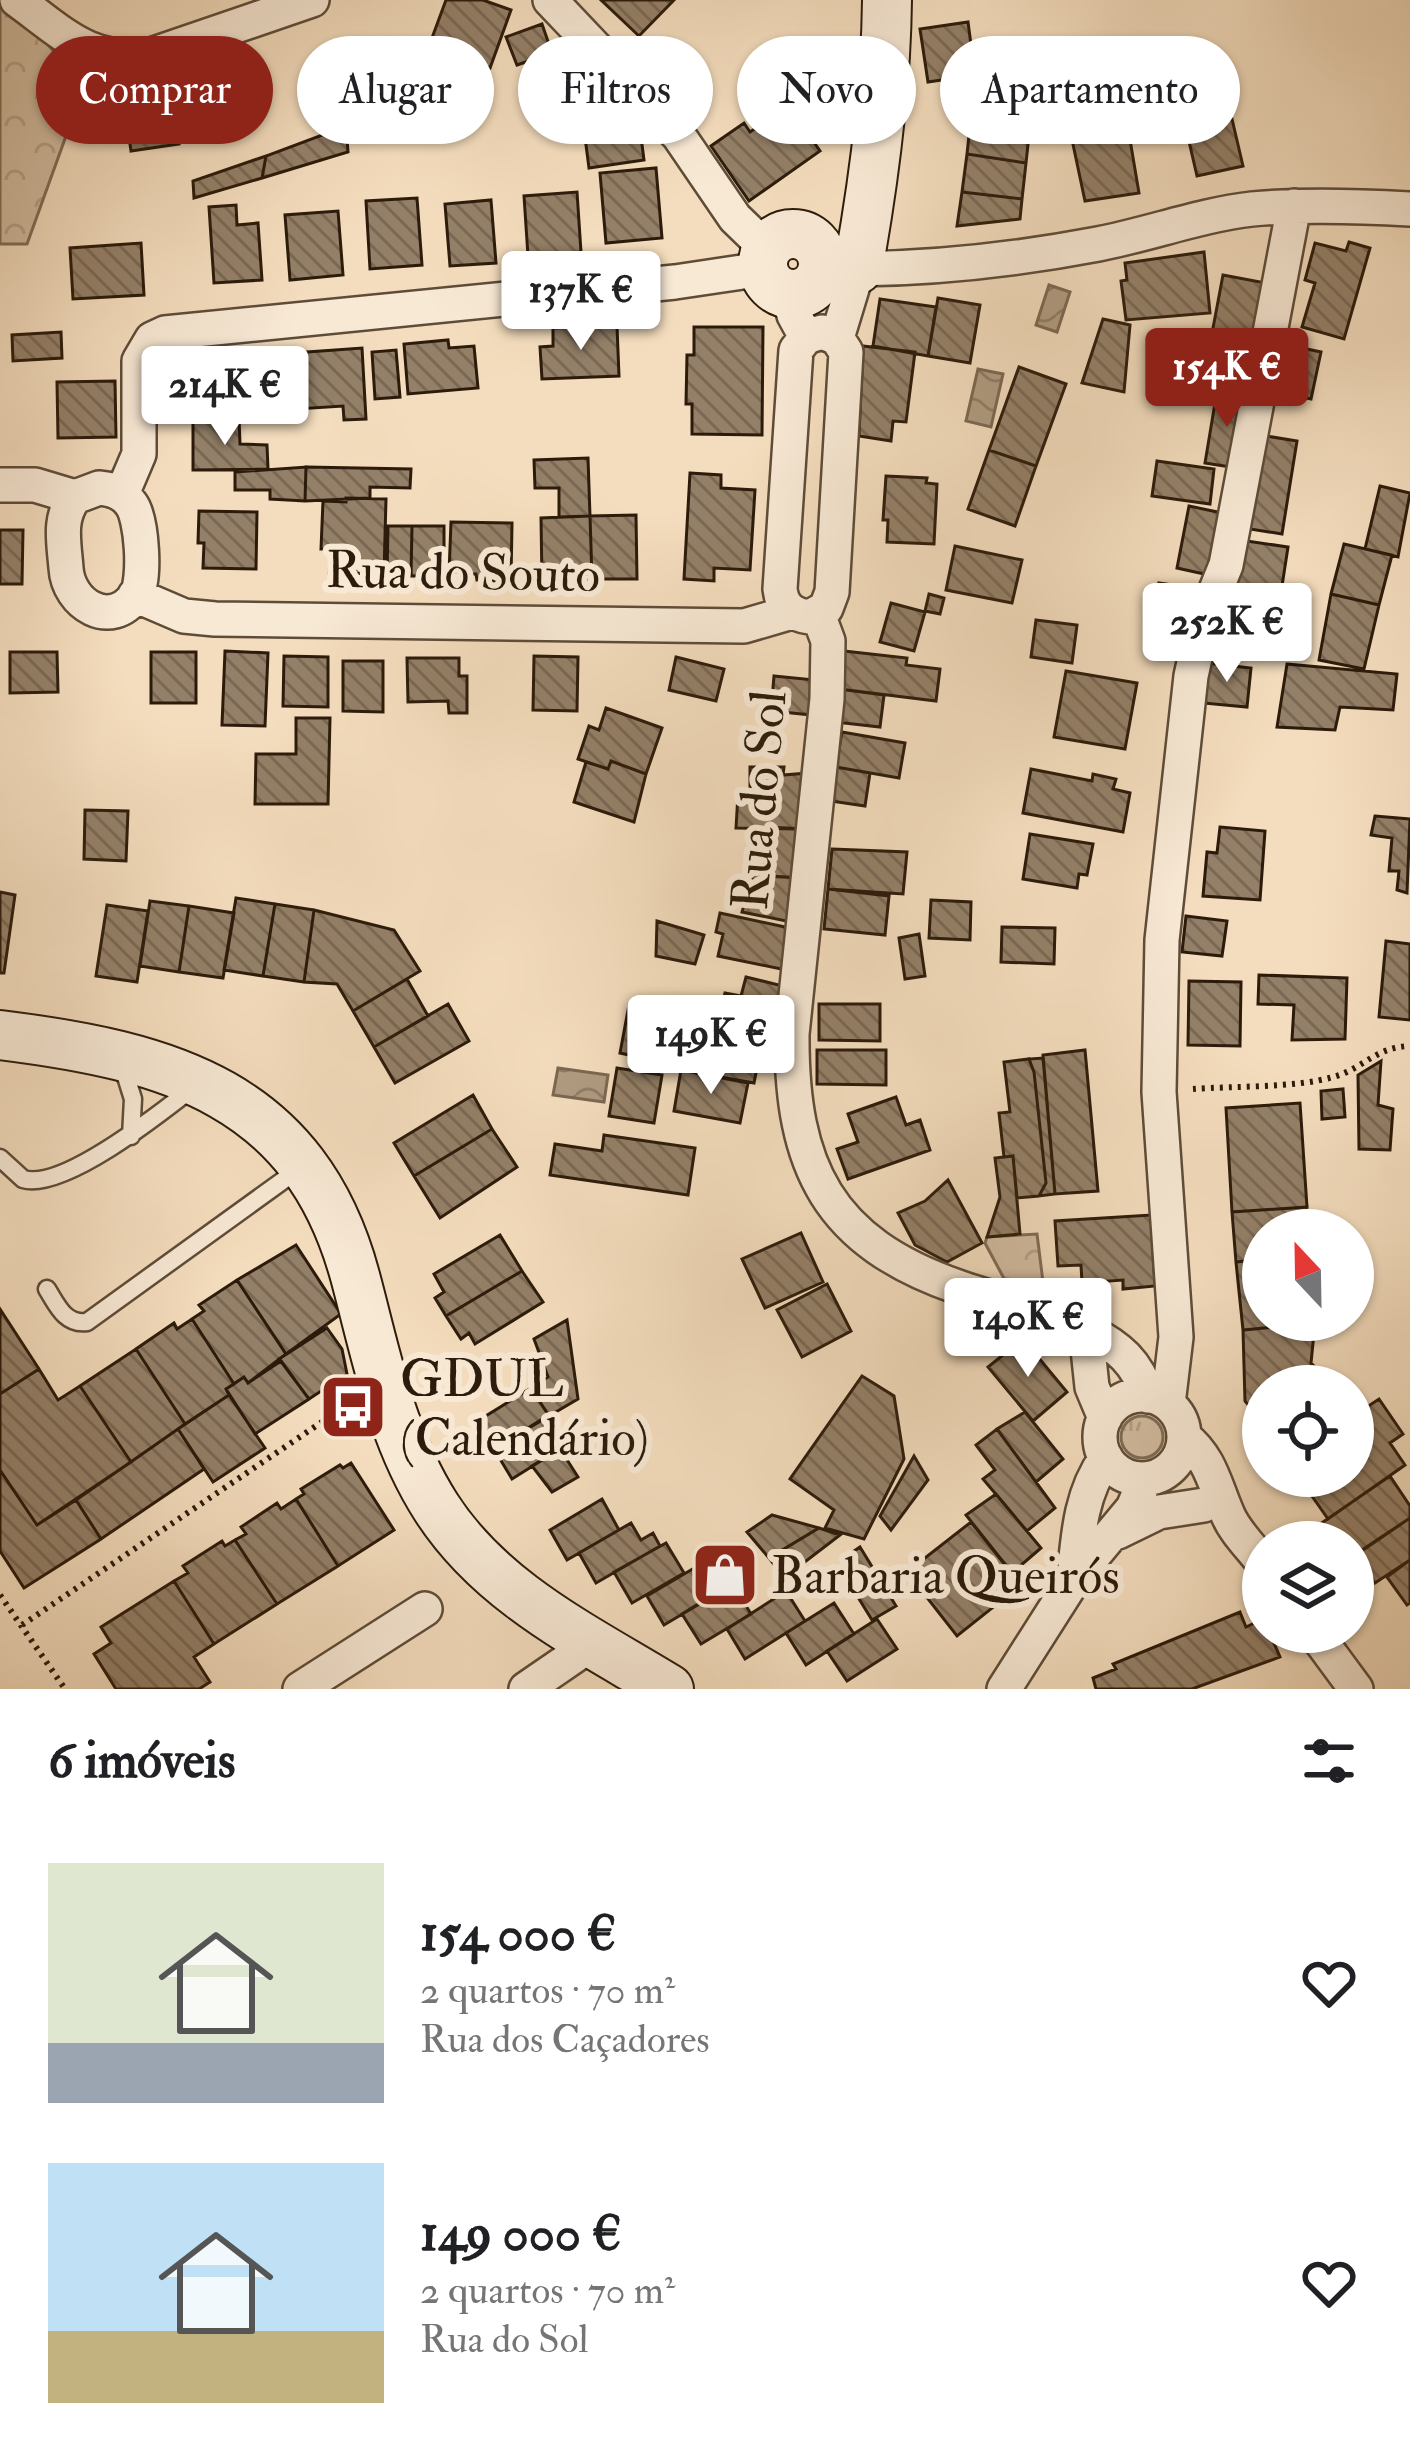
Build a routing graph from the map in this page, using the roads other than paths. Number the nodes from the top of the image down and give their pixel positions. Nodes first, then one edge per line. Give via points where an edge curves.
1 (17, 0) edge
2 (312, 0) edge
3 (550, 0) edge
4 (887, 0) edge
5 (1294, 206) junction
6 (1410, 209) edge
7 (806, 289) junction
8 (0, 485) edge
9 (122, 494) junction
10 (75, 497) junction
11 (135, 596) junction
12 (805, 613) junction
13 (0, 1035) edge
14 (119, 1055) junction
15 (201, 1082) junction
16 (131, 1136) junction
17 (0, 1158) edge
18 (304, 1165) junction
19 (47, 1289) dead end
20 (1175, 1310) junction
21 (1097, 1336) junction
22 (1158, 1400) junction
23 (1105, 1418) junction
24 (1184, 1437) junction
25 (1106, 1459) junction
26 (1154, 1476) junction
27 (1216, 1511) junction
28 (1116, 1533) junction
29 (1242, 1540) edge
30 (1074, 1579) junction
31 (425, 1609) dead end
32 (593, 1643) junction
33 (1329, 1653) edge
34 (300, 1689) edge
35 (526, 1689) edge
36 (669, 1689) edge
37 (1004, 1689) edge
38 (1356, 1689) edge

1 - 2 street via 86,50 125,59
3 - 7 street via 680,136 735,218
4 - 7 street, Rua do Sol via 880,115
5 - 6 street
5 - 7 street
5 - 20 street via 1226,565 1191,676 1162,940 1160,1092
7 - 9 street via 675,282 165,333 143,349 139,454
7 - 12 street, Rua do Sol via 780,589 781,599
7 - 12 street, Rua do Sol via 846,352 832,592 826,608
8 - 10 street
9 - 10 street via 100,488
9 - 11 street via 136,513 142,573
10 - 11 street, Rua do Souto via 63,520 71,593 104,612
11 - 12 street, Rua do Souto via 215,619 744,626
12 - 21 street, Rua do Sol via 828,641 792,1034 791,1086 813,1171 833,1208 886,1254
13 - 14 street
14 - 15 street
14 - 16 lane via 134,1099
15 - 16 lane
15 - 18 street via 281,1137
16 - 17 lane via 33,1183
18 - 19 lane via 87,1322 65,1316
18 - 32 street via 346,1250 382,1382 435,1506 518,1596
20 - 21 street via 1146,1334
20 - 22 street via 1175,1368
21 - 22 street, Rua do Sol via 1137,1368
21 - 23 street via 1092,1388
22 - 23 street via 1123,1400
22 - 24 street, Rua do Sol
23 - 25 street
24 - 26 street via 1180,1454
24 - 27 street, Rua do Sol via 1216,1479
25 - 26 street via 1122,1474
25 - 30 street via 1082,1516
26 - 27 street
26 - 28 street
27 - 28 street via 1159,1512
27 - 29 street
28 - 30 street
30 - 37 street
31 - 34 street
32 - 35 street
32 - 36 street
33 - 38 street

